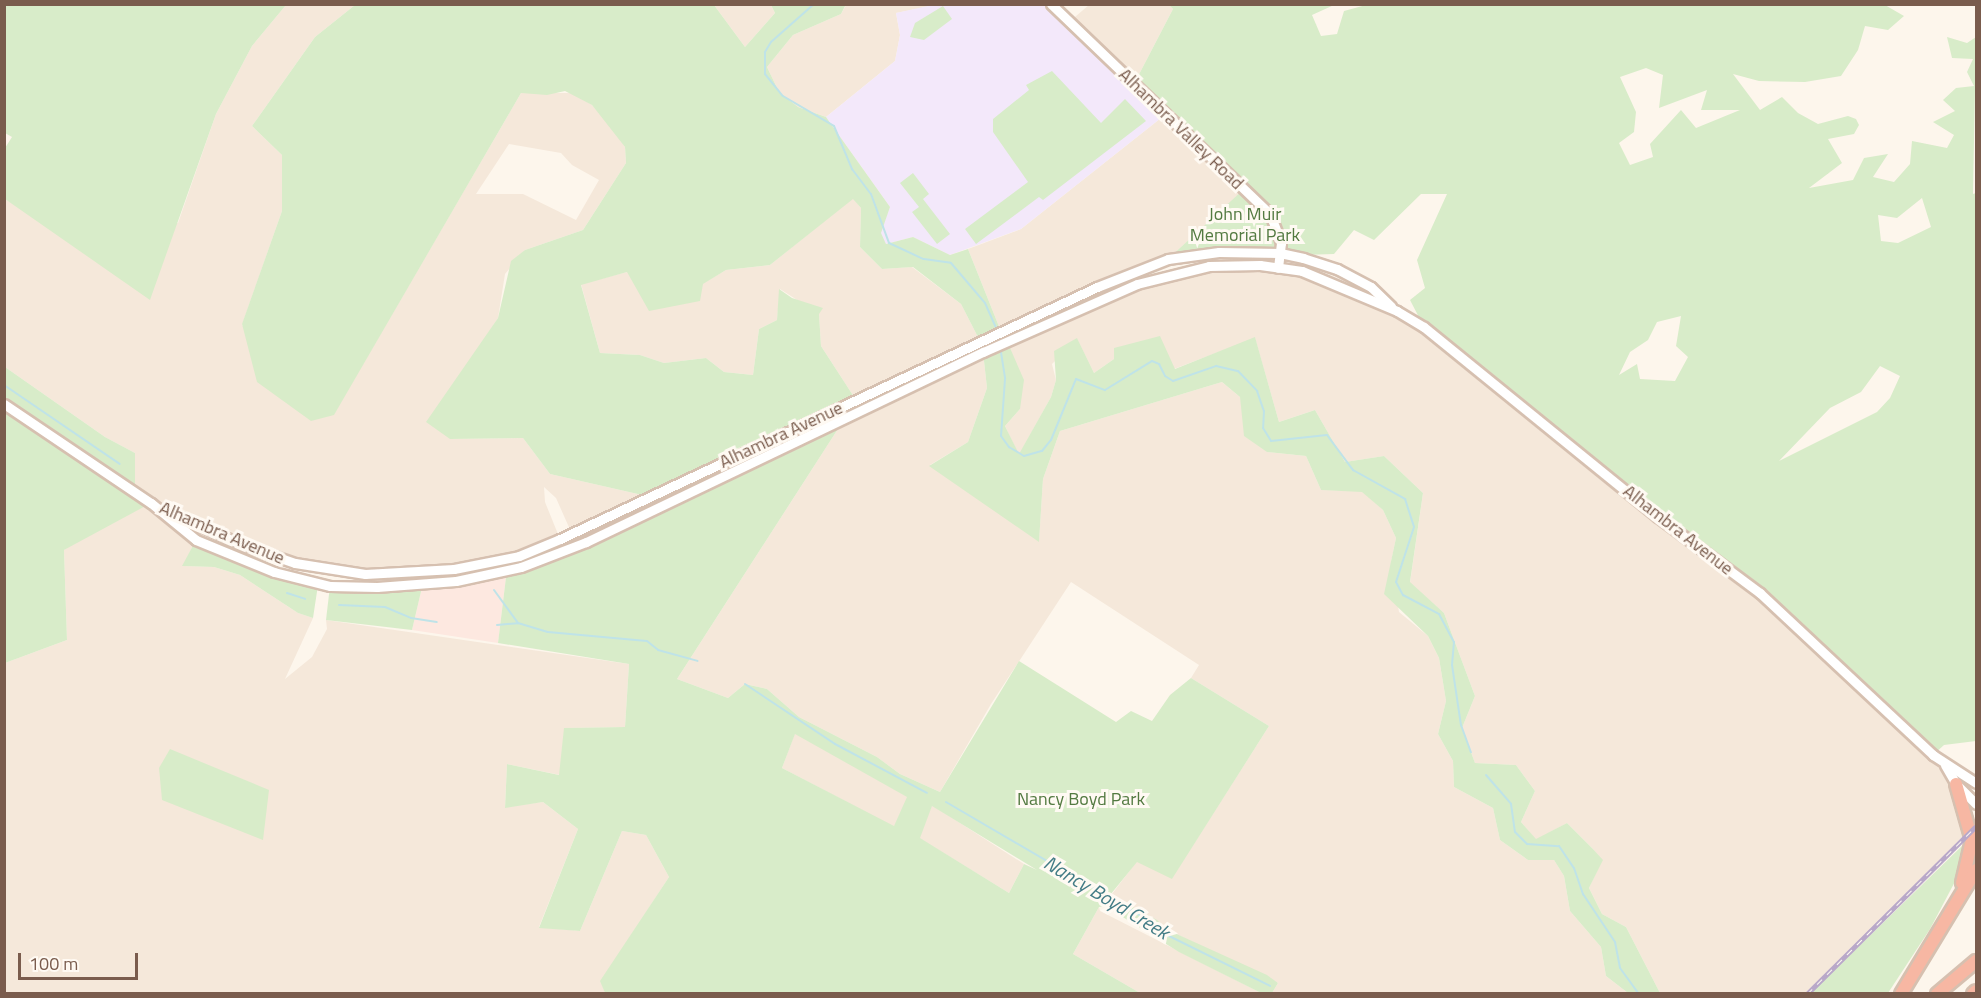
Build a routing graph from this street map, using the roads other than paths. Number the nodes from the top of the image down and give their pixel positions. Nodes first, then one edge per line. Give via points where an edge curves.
1 (1051, 4) edge
2 (1280, 253) junction
3 (1278, 268) junction
4 (1397, 311) junction
5 (1005, 337) junction
6 (982, 347) junction
7 (4, 404) edge
8 (151, 503) junction
9 (1945, 765) junction
10 (1977, 783) edge
11 (1956, 784) junction
12 (1977, 804) edge
13 (1977, 870) edge
14 (1954, 908) junction
15 (1977, 961) edge
16 (1901, 993) edge
17 (1937, 993) edge

1 - 2 main road, Alhambra Valley Road via 1270,214 1278,230
2 - 3 main road, Alhambra Valley Road
2 - 4 main road, Alhambra Avenue via 1336,268 1371,287
2 - 5 main road, Alhambra Avenue via 1219,252 1168,259 1097,287
3 - 4 main road, Alhambra Avenue via 1302,271
3 - 5 main road, Alhambra Avenue via 1209,266 1176,273 1137,284
4 - 9 main road, Alhambra Avenue via 1424,327 1658,517 1760,593
5 - 6 main road, Alhambra Avenue
6 - 8 main road, Alhambra Avenue via 560,539 519,556 475,565 365,574 295,563 240,544
6 - 8 main road, Alhambra Avenue via 586,542 521,567 456,581 377,587 318,585 196,540
7 - 8 main road, Alhambra Avenue
9 - 10 main road, Alhambra Avenue
9 - 11 main road, Alhambra Avenue
11 - 12 main road, Alhambra Avenue
11 - 14 highway via 1972,840 1971,858
13 - 14 highway
14 - 16 highway
15 - 17 highway

